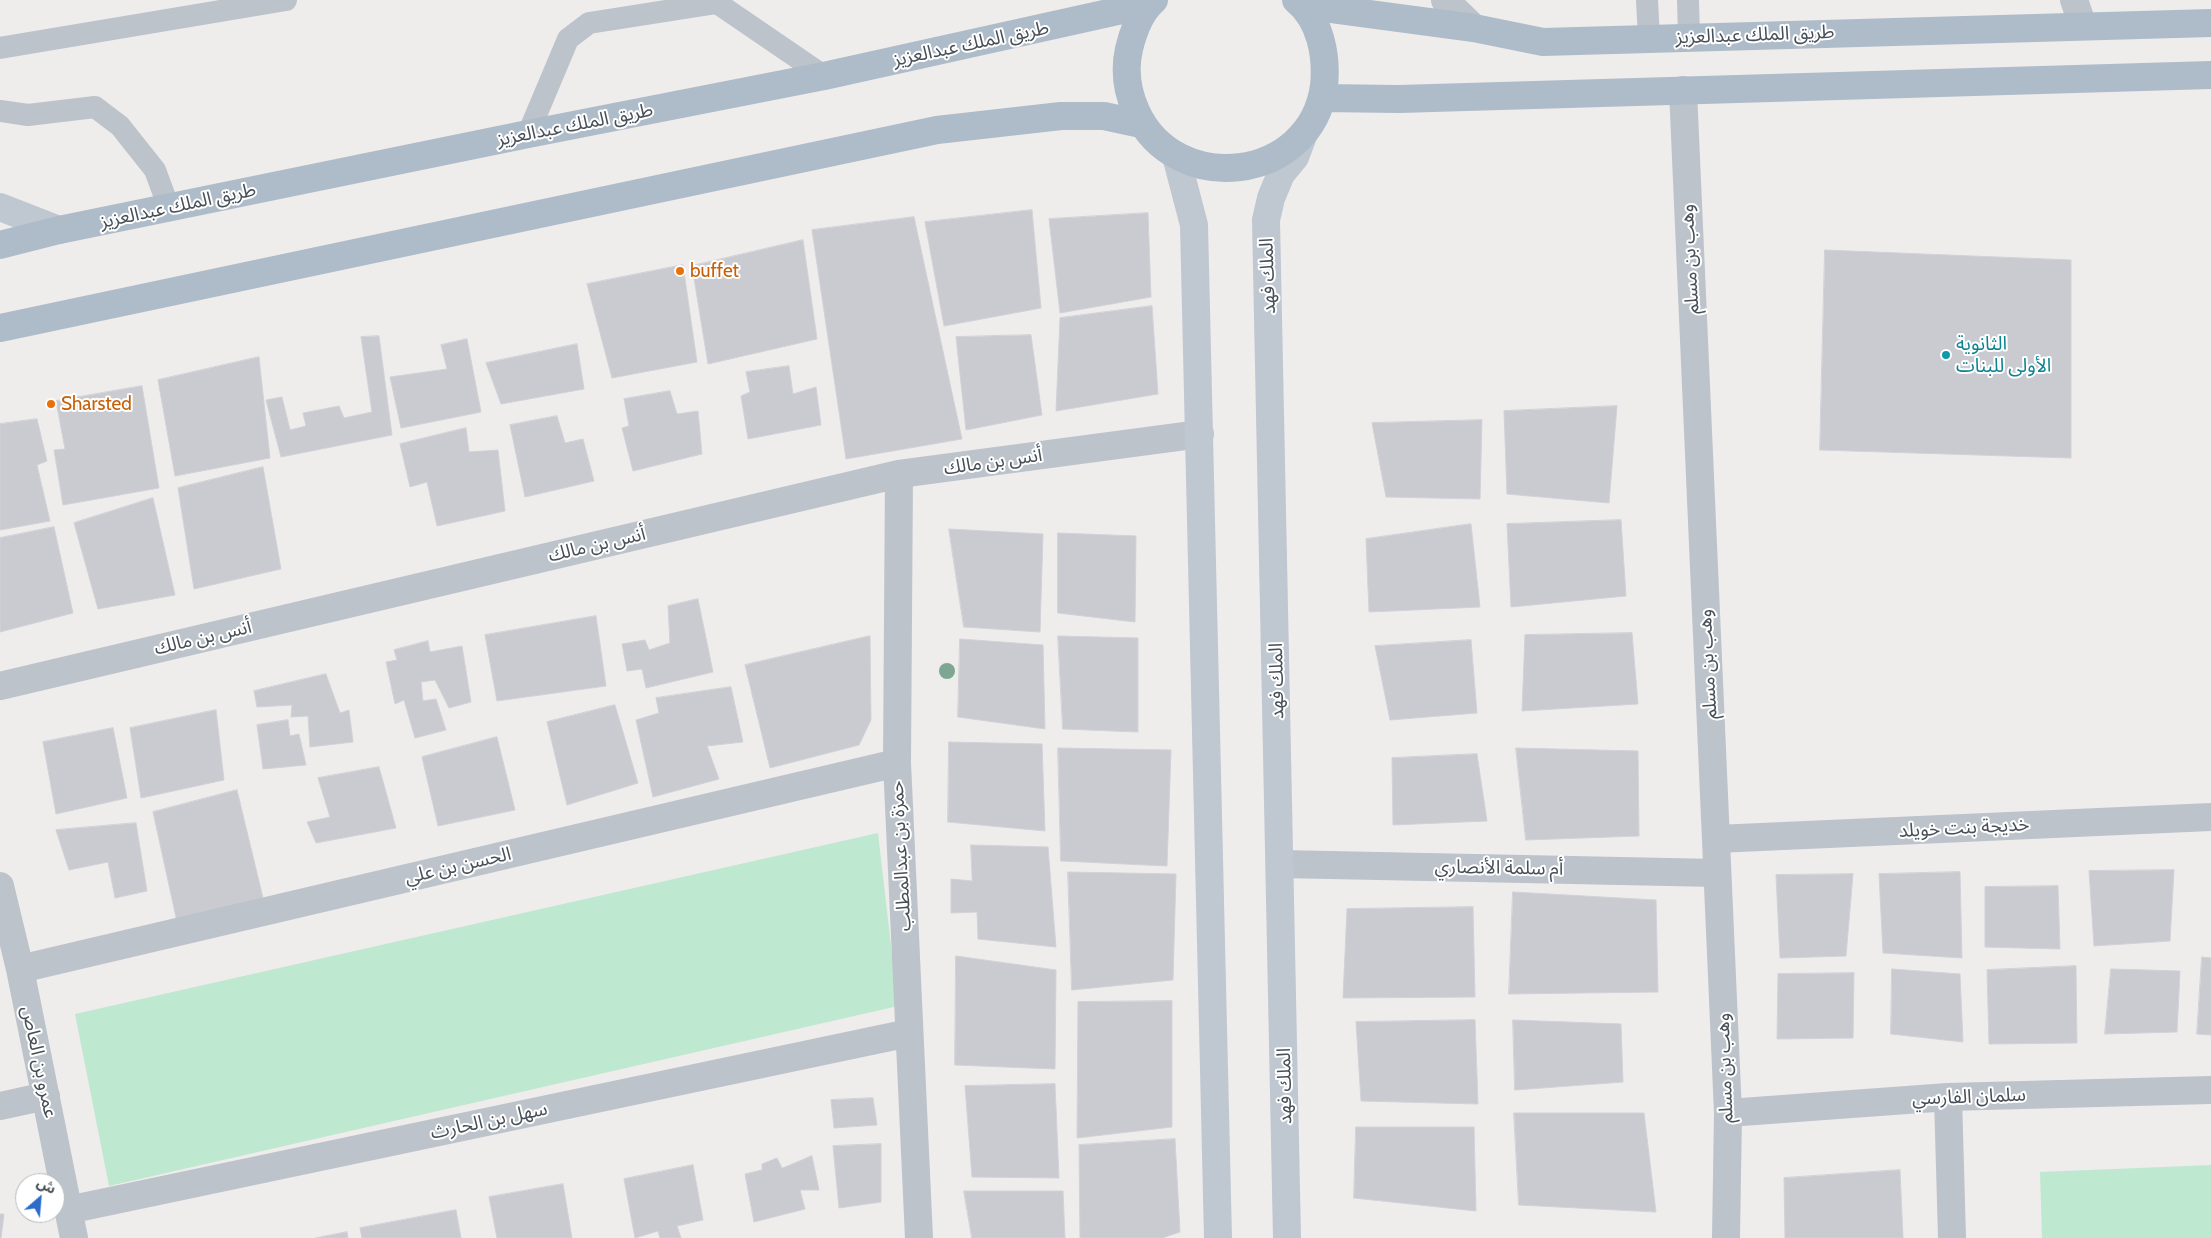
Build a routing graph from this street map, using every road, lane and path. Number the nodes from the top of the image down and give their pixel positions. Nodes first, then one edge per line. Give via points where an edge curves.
1 (286, 0) edge
2 (1445, 0) edge
3 (1647, 0) edge
4 (1688, 0) edge
5 (2074, 0) edge
6 (1152, 2) edge
7 (1299, 2) edge
8 (2211, 23) edge
9 (2083, 26) junction
10 (1474, 28) junction
11 (1689, 37) junction
12 (1649, 39) junction
13 (0, 48) edge
14 (2211, 75) edge
15 (824, 76) junction
16 (1683, 90) junction
17 (1322, 98) junction
18 (0, 111) edge
19 (1142, 124) junction
20 (1304, 133) junction
21 (528, 134) junction
22 (1176, 156) junction
23 (0, 207) edge
24 (170, 208) junction
25 (59, 230) junction
26 (0, 245) edge
27 (0, 328) edge
28 (1200, 434) junction
29 (899, 474) junction
30 (0, 686) edge
31 (897, 763) junction
32 (2211, 817) edge
33 (1716, 839) junction
34 (1281, 864) junction
35 (1718, 873) junction
36 (0, 886) edge
37 (20, 969) junction
38 (909, 1033) junction
39 (2211, 1090) edge
40 (46, 1096) junction
41 (1948, 1097) junction
42 (0, 1106) edge
43 (1728, 1114) junction
44 (68, 1210) junction
45 (74, 1238) edge
46 (919, 1238) edge
47 (1218, 1238) edge
48 (1287, 1238) edge
49 (1726, 1238) edge
50 (1952, 1238) edge

1 - 13 lane
2 - 10 street
3 - 12 lane
4 - 11 lane
5 - 9 street
6 - 15 main road, طريق الملك عبدالعزيز
6 - 19 main road via 1133,32 1126,63 1128,94
7 - 10 main road, طريق الملك عبدالعزيز
7 - 17 main road via 1319,33 1326,66
8 - 9 main road, طريق الملك عبدالعزيز
9 - 11 main road, طريق الملك عبدالعزيز
10 - 12 main road, طريق الملك عبدالعزيز via 1543,42
11 - 12 main road, طريق الملك عبدالعزيز
14 - 16 main road
15 - 21 main road, طريق الملك عبدالعزيز
15 - 21 lane via 717,3 589,23 568,39
16 - 17 main road via 1399,99
16 - 33 street, وهب بن مسلم
17 - 20 main road
18 - 24 lane via 28,115 95,107 120,126 155,170
19 - 22 main road via 1157,142
19 - 27 main road via 1104,116 1061,116 937,130
20 - 22 main road via 1283,152 1258,164 1230,170 1202,167
20 - 34 street, الملك فهد via 1295,157 1282,174 1271,198 1266,220
21 - 24 main road, طريق الملك عبدالعزيز
22 - 28 street via 1194,225
23 - 25 street
24 - 25 main road, طريق الملك عبدالعزيز
25 - 26 main road, طريق الملك عبدالعزيز
28 - 29 street, أنس بن مالك
28 - 47 street
29 - 30 street, أنس بن مالك
29 - 31 street, حمزة بن عبدالمطلب
31 - 37 street, الحسن بن علي
31 - 38 street, حمزة بن عبدالمطلب
32 - 33 street, خديجة بنت خويلد
33 - 35 street, وهب بن مسلم
34 - 35 street, أم سلمة الأنصاري
34 - 48 street, الملك فهد
35 - 43 street, وهب بن مسلم
36 - 37 street, عمرو بن العاص
37 - 40 street, عمرو بن العاص
38 - 44 street, سهل بن الحارث
38 - 46 street, حمزة بن عبدالمطلب
39 - 41 street, سلمان الفارسي
40 - 42 street
40 - 44 street, عمرو بن العاص
41 - 43 street, سلمان الفارسي
41 - 50 street
43 - 49 street, وهب بن مسلم
44 - 45 street, عمرو بن العاص

